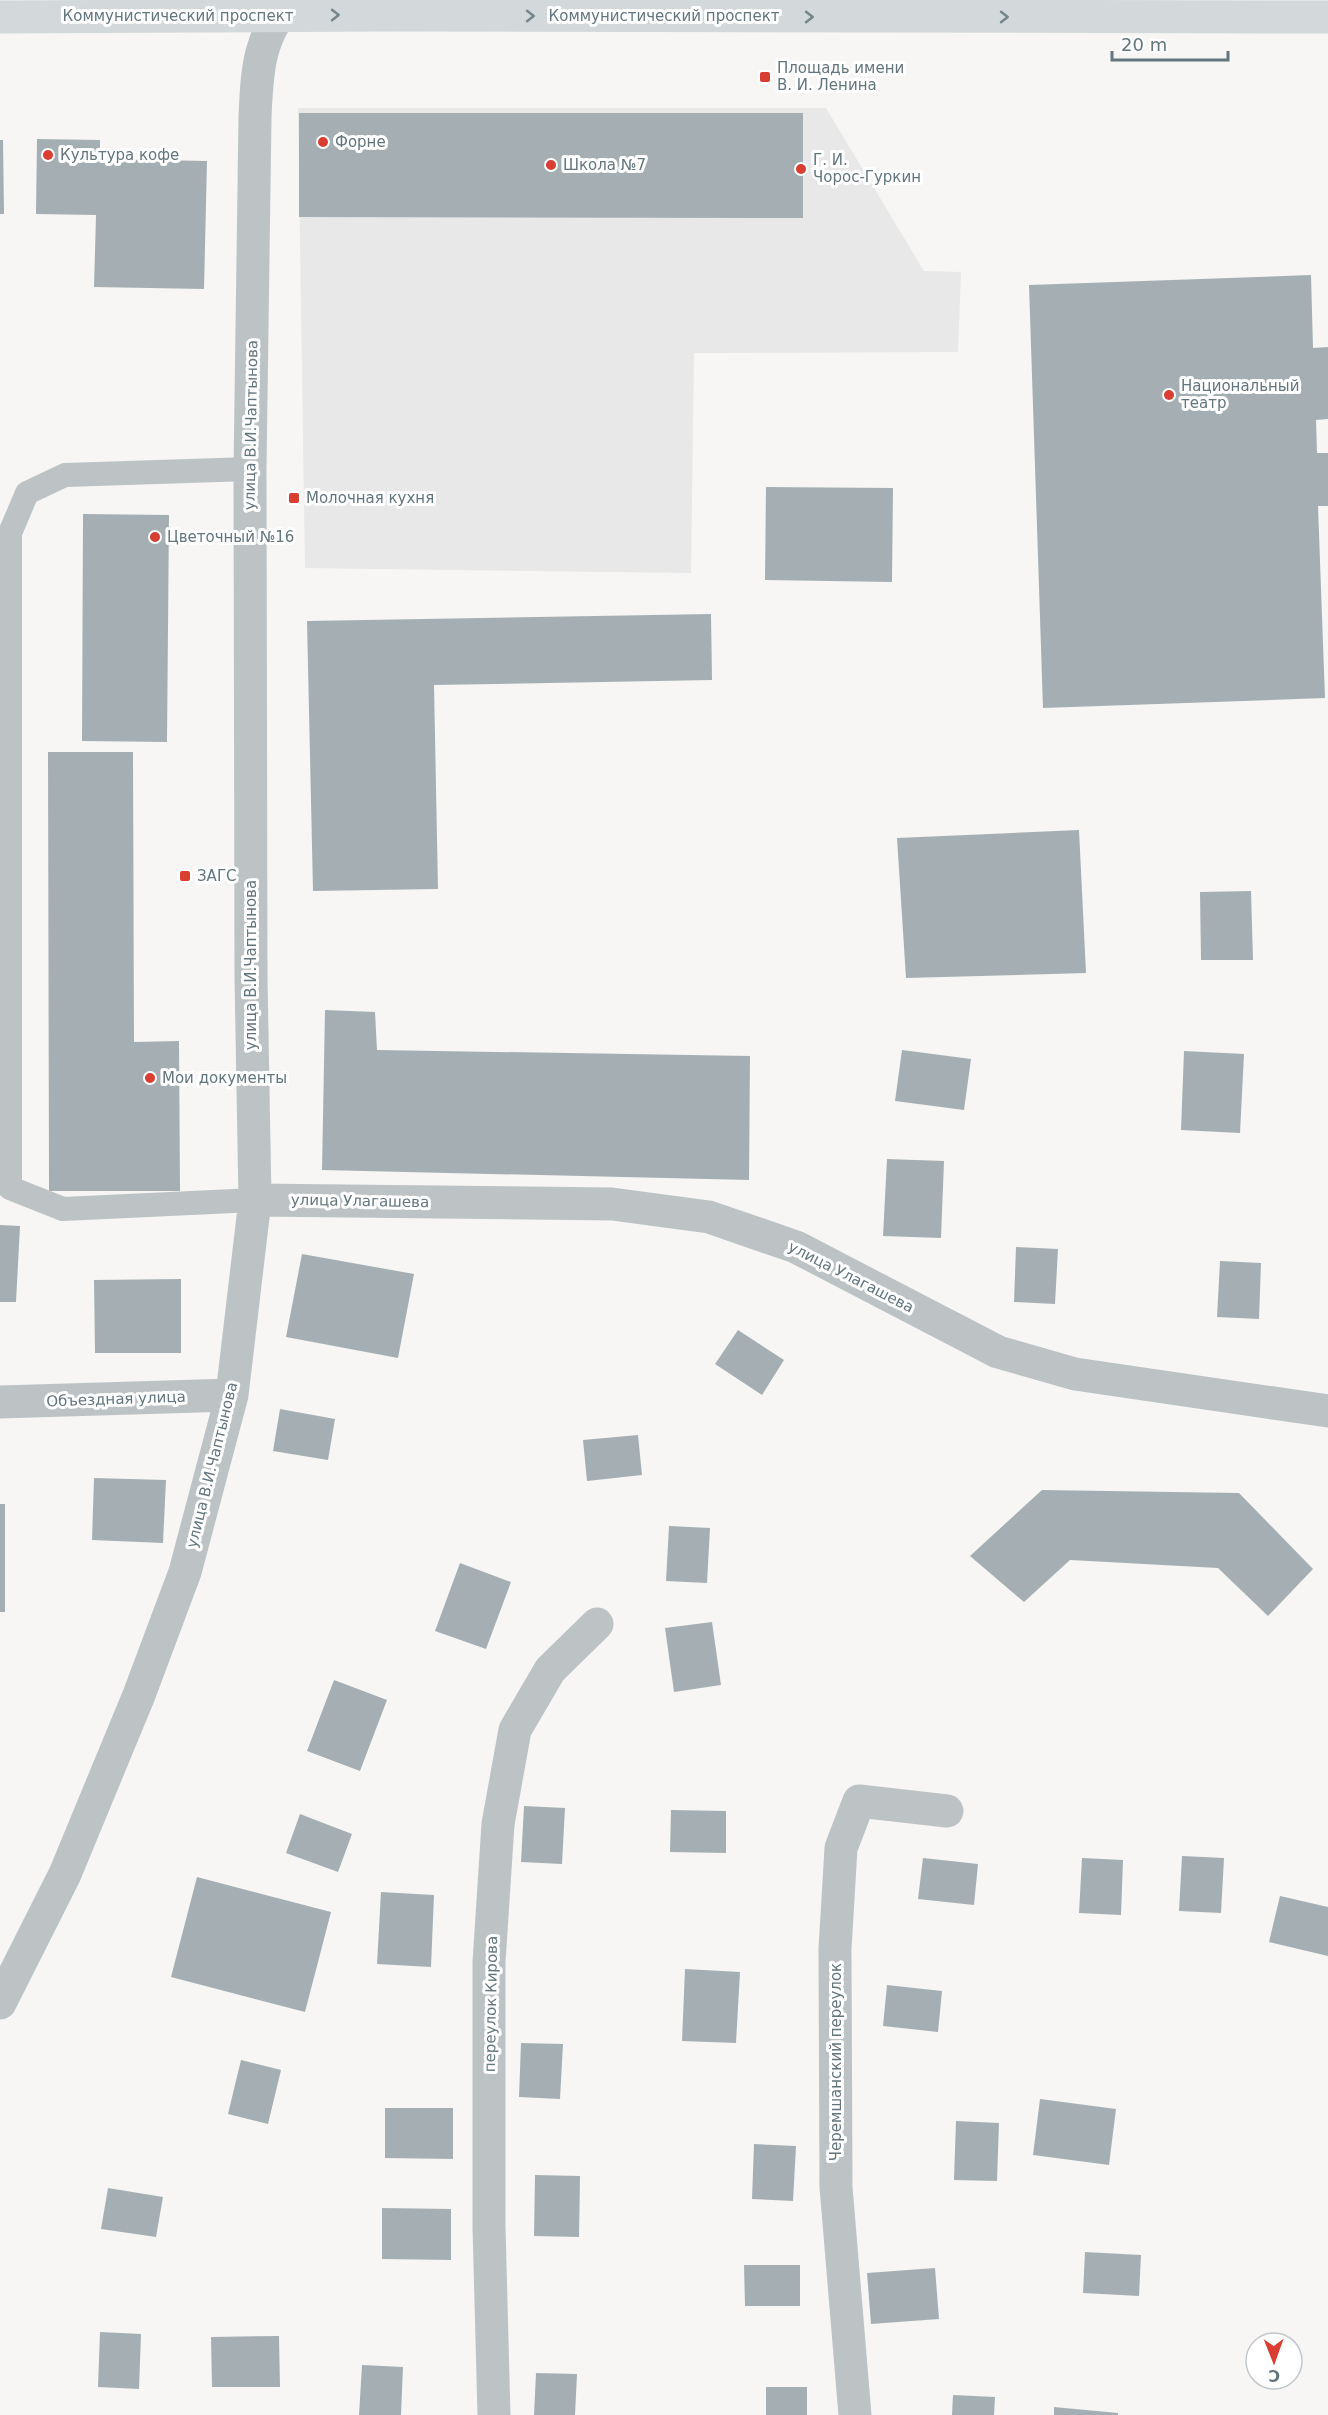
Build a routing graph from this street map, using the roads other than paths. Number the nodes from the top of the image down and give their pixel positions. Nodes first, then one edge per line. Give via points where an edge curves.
1 (284, 8) edge
2 (0, 17) edge
3 (1328, 17) edge
4 (250, 469) junction
5 (255, 1200) junction
6 (232, 1395) junction
7 (0, 1402) edge
8 (1328, 1411) edge
9 (597, 1624) dead end
10 (946, 1811) dead end
11 (0, 2003) edge
12 (494, 2415) edge
13 (855, 2415) edge

1 - 2 main road, Коммунистический проспект
1 -> 3 main road, Коммунистический проспект
1 - 4 street, улица В.И.Чаптынова via 258,62
4 - 5 street, улица В.И.Чаптынова
4 - 5 lane via 65,475 27,493 10,533 10,1188 63,1209
5 - 6 street, улица В.И.Чаптынова
5 - 8 street, улица Улагашева via 612,1204 709,1217 796,1247 998,1352 1075,1374
6 - 7 street, Объездная улица
6 - 11 street, улица В.И.Чаптынова via 185,1572 139,1695 65,1874
9 - 12 street, переулок Кирова via 550,1670 515,1730 498,1824 489,1962
10 - 13 street, Черемшанский переулок via 859,1801 841,1848 835,1949 836,2187

